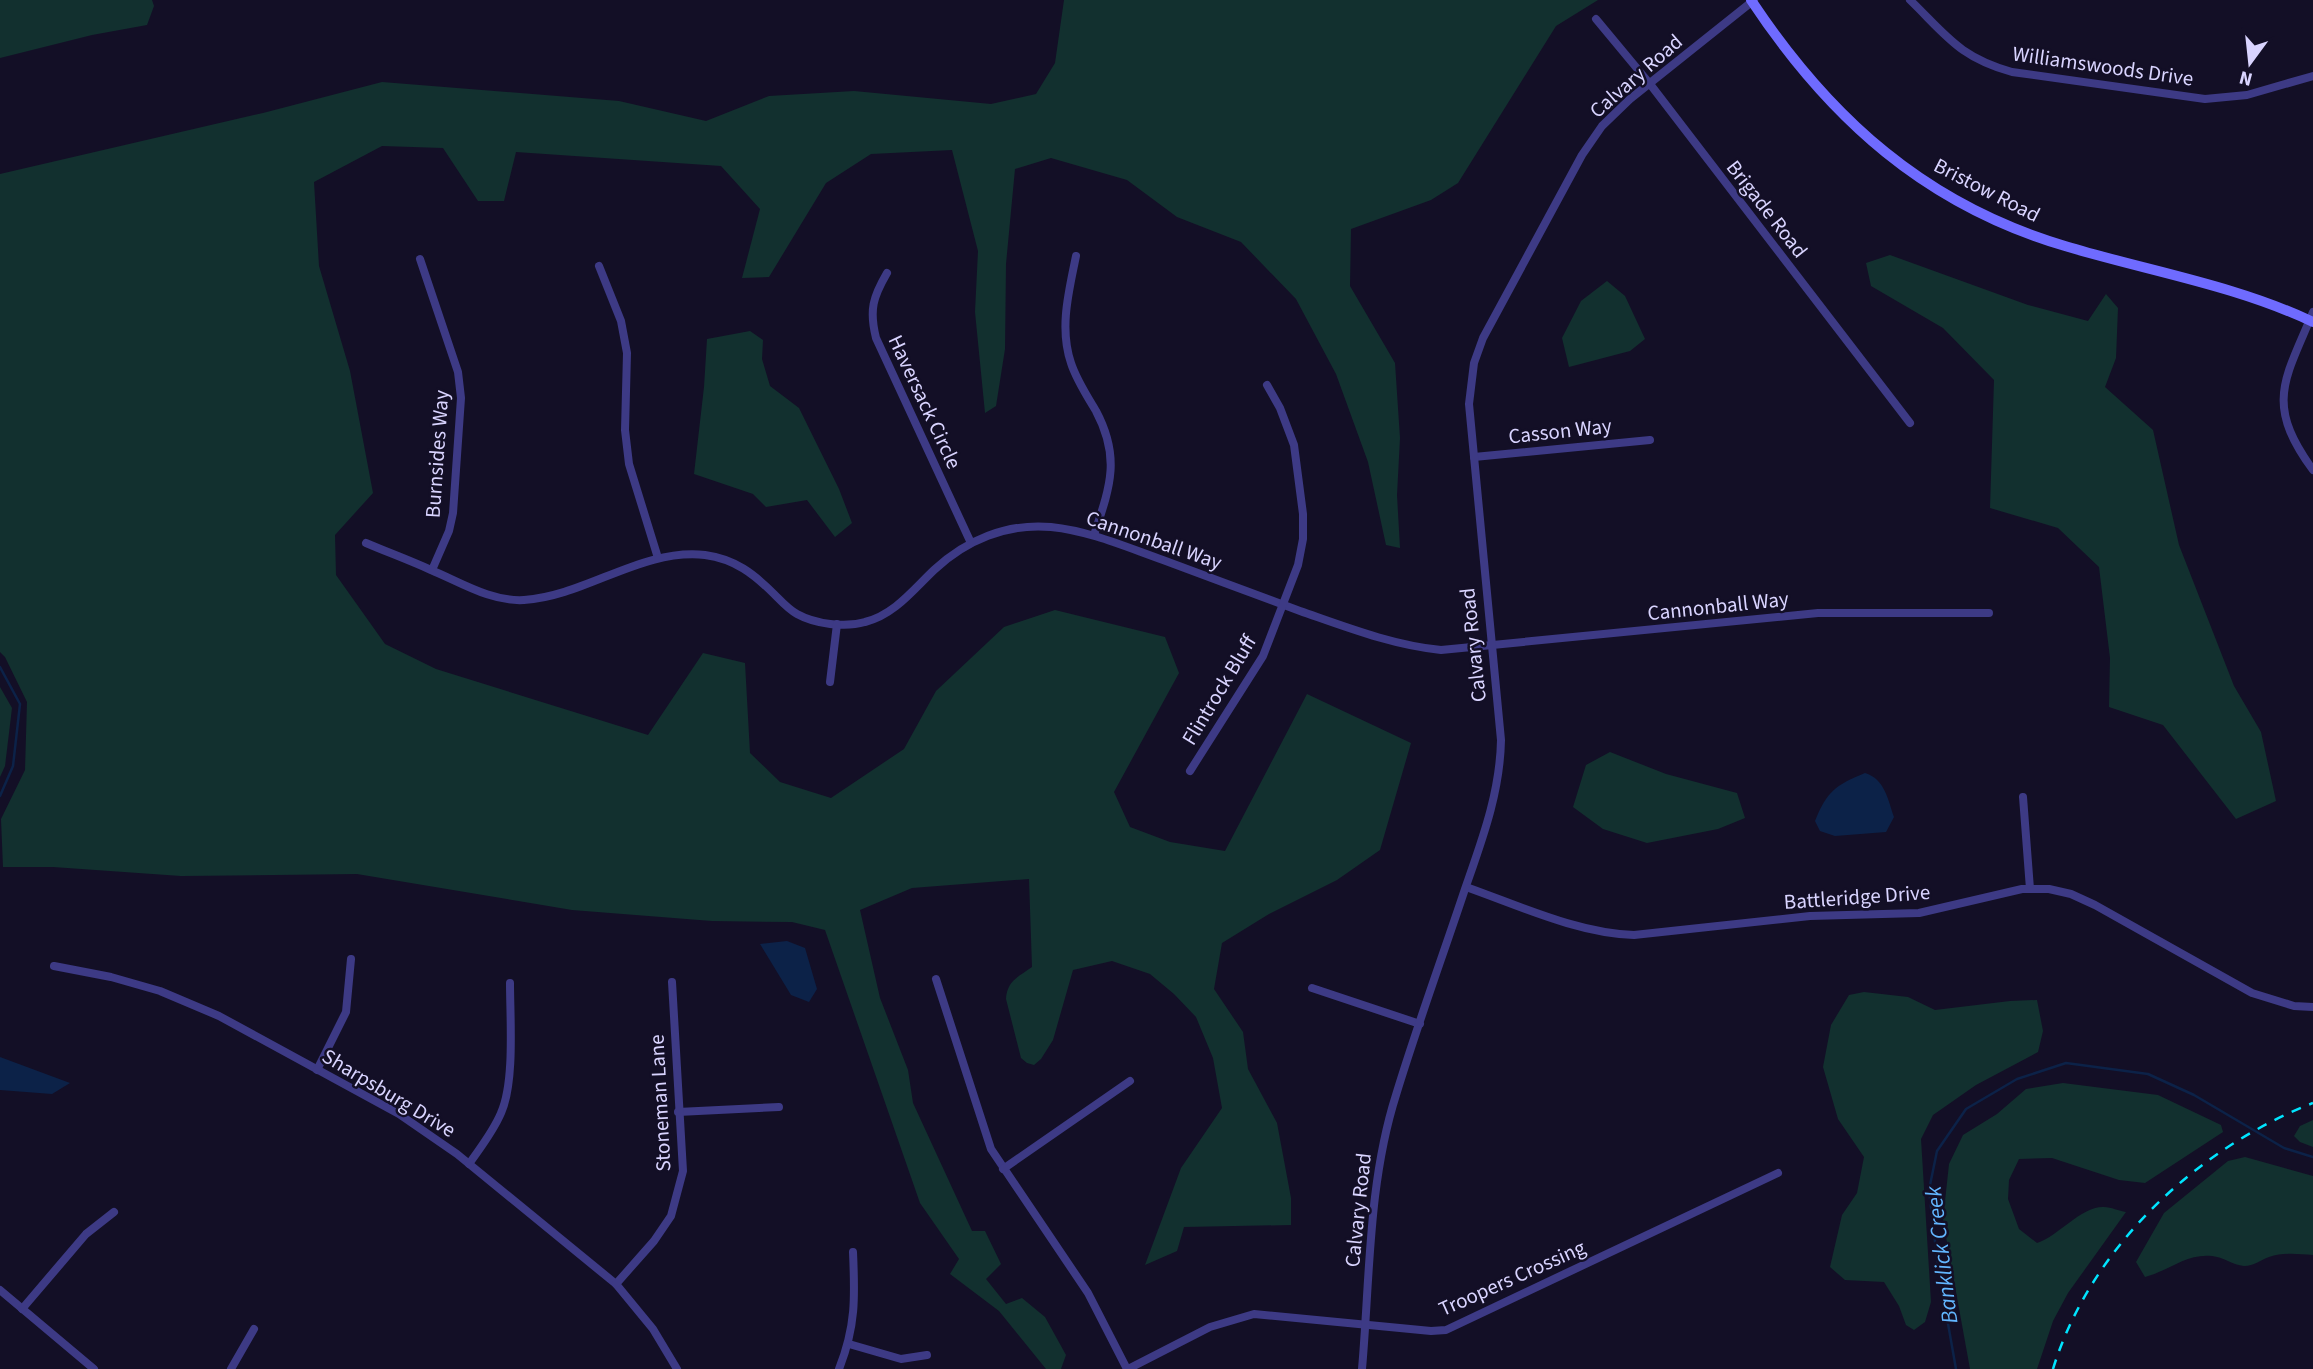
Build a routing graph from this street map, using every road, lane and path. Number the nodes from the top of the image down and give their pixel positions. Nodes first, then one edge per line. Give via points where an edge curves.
1 (1752, 0) edge
2 (1912, 1) edge
3 (1595, 19) dead end
4 (2313, 76) edge
5 (1650, 84) junction
6 (1076, 256) dead end
7 (420, 258) dead end
8 (599, 266) dead end
9 (887, 273) dead end
10 (2312, 318) edge
11 (1267, 385) dead end
12 (1910, 423) dead end
13 (1650, 440) dead end
14 (1474, 457) junction
15 (2313, 470) edge
16 (1094, 535) junction
17 (366, 543) dead end
18 (971, 543) junction
19 (658, 558) junction
20 (432, 570) junction
21 (1284, 605) junction
22 (1989, 613) dead end
23 (837, 624) junction
24 (1491, 646) junction
25 (830, 682) dead end
26 (1190, 771) dead end
27 (2023, 797) dead end
28 (1466, 887) junction
29 (2029, 888) junction
30 (351, 959) dead end
31 (54, 966) dead end
32 (936, 979) dead end
33 (672, 982) dead end
34 (510, 983) dead end
35 (1312, 988) dead end
36 (2313, 1007) edge
37 (1420, 1024) junction
38 (317, 1070) junction
39 (1129, 1081) dead end
40 (779, 1107) dead end
41 (678, 1112) junction
42 (469, 1164) junction
43 (1003, 1169) junction
44 (1779, 1173) dead end
45 (114, 1212) dead end
46 (853, 1252) dead end
47 (615, 1284) junction
48 (0, 1290) edge
49 (22, 1309) junction
50 (1366, 1325) junction
51 (254, 1329) dead end
52 (849, 1343) junction
53 (927, 1355) dead end
54 (94, 1369) edge
55 (231, 1369) edge
56 (677, 1369) edge
57 (839, 1369) edge
58 (1128, 1369) edge
59 (1362, 1369) edge

1 - 5 street, Calvary Road
1 - 10 main road, Bristow Road via 1831,104 1902,166 1942,193 2009,227 2064,246
2 - 4 street, Williamswoods Drive via 1953,45 1983,63 2011,72 2205,99 2247,95
3 - 5 street, Brigade Road
5 - 12 street, Brigade Road
5 - 14 street, Calvary Road via 1591,140 1483,338 1470,386
6 - 16 street via 1065,313 1067,348 1103,425 1111,456 1109,492
7 - 20 street, Burnsides Way via 454,354 461,398 453,513
8 - 19 street via 621,321 627,353 629,464
9 - 18 street, Haversack Circle via 873,304 876,338
10 - 15 street via 2289,365 2284,392 2287,426
11 - 21 street, Flintrock Bluff via 1294,445 1303,514 1298,565
13 - 14 street, Casson Way
14 - 24 street, Calvary Road
16 - 18 street, Cannonball Way via 1035,527 997,531
16 - 21 street, Cannonball Way
17 - 20 street, Cannonball Way
18 - 23 street, Cannonball Way via 882,616
19 - 20 street, Cannonball Way via 550,596 523,600 477,591
19 - 23 street, Cannonball Way via 702,555 739,565 796,613
21 - 24 street, Cannonball Way via 1407,646 1441,650
21 - 26 street, Flintrock Bluff via 1263,656
22 - 24 street, Cannonball Way via 1818,613
23 - 25 street
24 - 28 street, Calvary Road via 1500,764 1488,825
27 - 29 street
28 - 29 street, Battleridge Drive via 1557,919 1610,934 1634,935 1810,916 1919,913
28 - 37 street, Calvary Road
29 - 36 street, Battleridge Drive via 2071,894 2252,993
30 - 38 street via 346,1012
31 - 38 street, Sharpsburg Drive via 160,990 219,1016
32 - 43 street via 979,1118
33 - 41 street, Stoneman Lane
34 - 42 street via 508,1078 502,1112
35 - 37 street
37 - 50 street, Calvary Road via 1382,1143
38 - 42 street, Sharpsburg Drive via 399,1114
39 - 43 street
40 - 41 street
41 - 47 street, Stoneman Lane via 683,1171 671,1216
42 - 47 street, Sharpsburg Drive
43 - 58 street via 1088,1293
44 - 50 street, Troopers Crossing via 1446,1330
45 - 49 street via 86,1234
46 - 52 street via 855,1307
47 - 56 street, Sharpsburg Drive via 653,1329
48 - 49 street
49 - 54 street
50 - 58 street, Troopers Crossing via 1254,1314 1210,1327
50 - 59 street, Calvary Road
51 - 55 street
52 - 53 street via 901,1359
52 - 57 street

